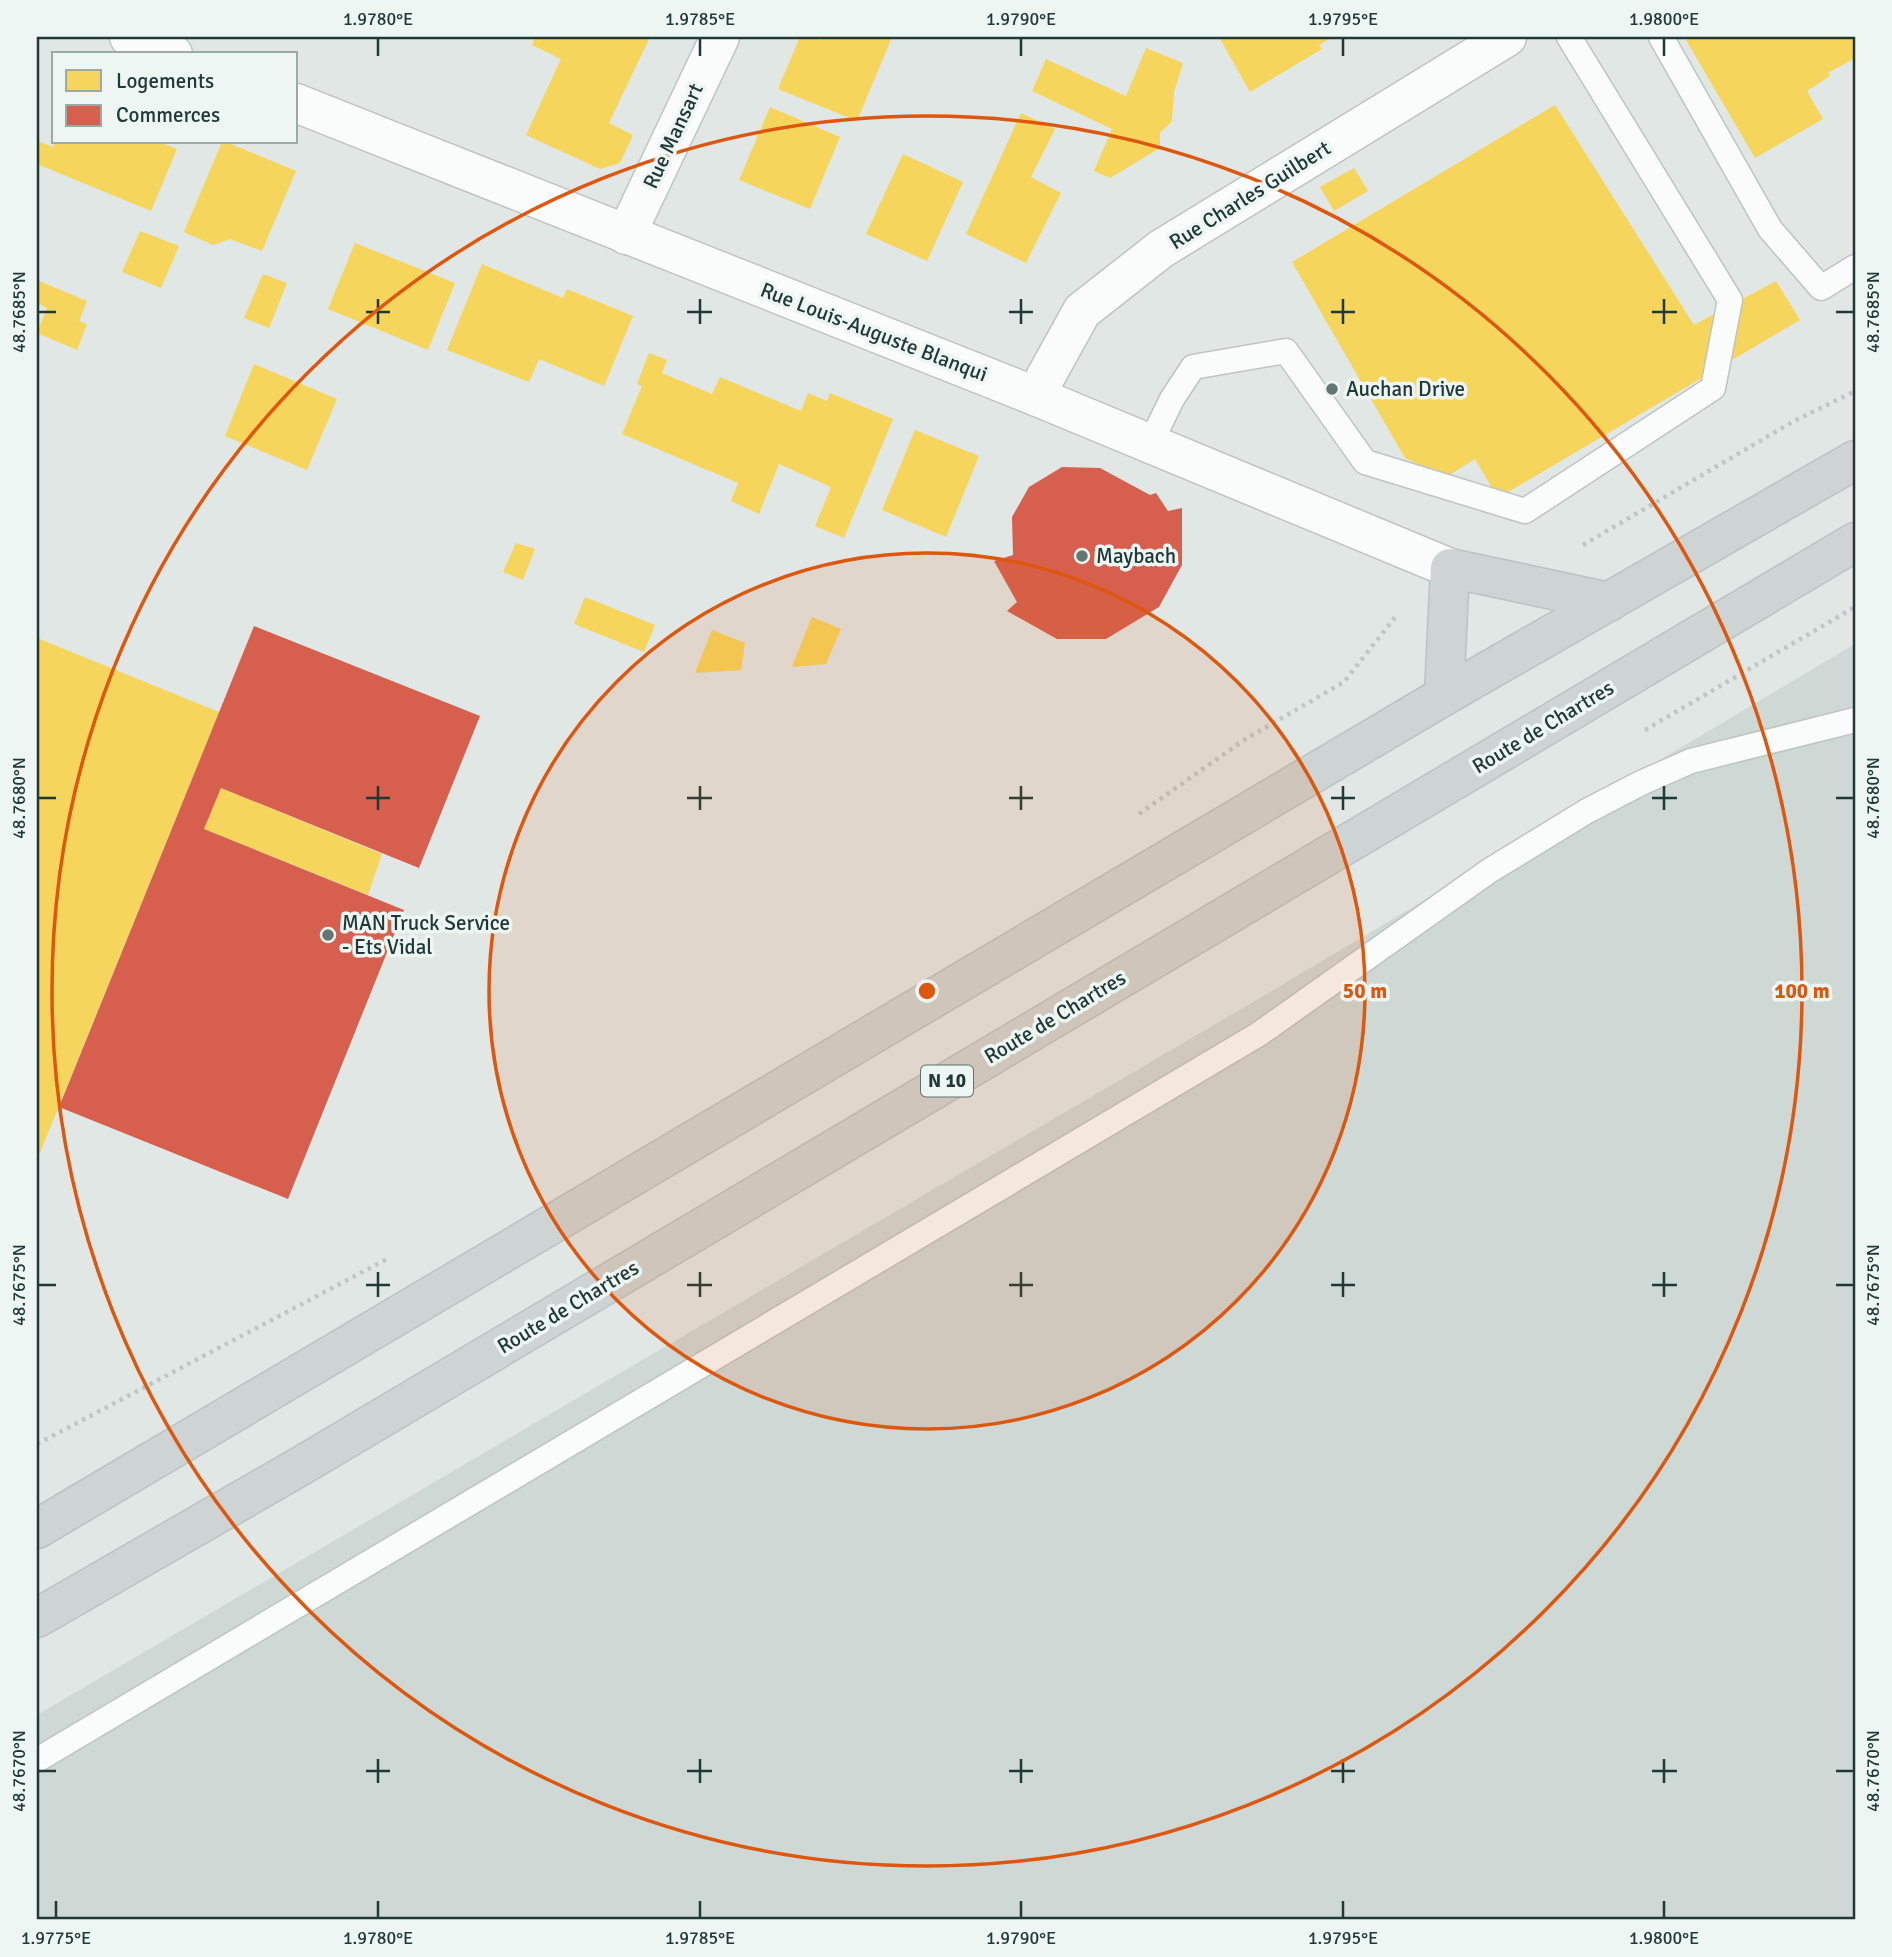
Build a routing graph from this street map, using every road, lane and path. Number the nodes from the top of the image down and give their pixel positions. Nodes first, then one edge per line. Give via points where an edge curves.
1 (129, 37) edge
2 (720, 37) edge
3 (1507, 37) edge
4 (1569, 37) edge
5 (1661, 37) edge
6 (168, 52) edge
7 (298, 104) edge
8 (626, 235) junction
9 (1855, 267) edge
10 (1855, 391) edge
11 (1035, 396) junction
12 (1150, 444) junction
13 (1855, 460) edge
14 (1855, 542) edge
15 (1581, 546) dead end
16 (1450, 568) junction
17 (1609, 601) junction
18 (1444, 696) junction
19 (1855, 720) edge
20 (37, 1529) edge
21 (37, 1618) edge
22 (37, 1760) edge

1 - 6 street
2 - 8 street, Rue Mansart
3 - 11 street, Rue Charles Guilbert via 1161,249 1082,311
4 - 12 lane via 1730,300 1713,388 1525,511 1365,462 1286,351 1193,367
5 - 9 lane via 1770,229 1821,288
7 - 8 street, Rue Louis-Auguste Blanqui
8 - 11 street, Rue Louis-Auguste Blanqui
10 - 15 path via 1794,421
11 - 12 street, Rue Louis-Auguste Blanqui
12 - 16 street, Rue Louis-Auguste Blanqui
13 - 17 main road
14 - 21 main road, Route de Chartres / N 10 via 311,1460
16 - 17 main road
16 - 18 main road
17 - 18 main road
18 - 20 main road
19 - 22 lane via 1691,761 1587,811 1489,871 1259,1034

